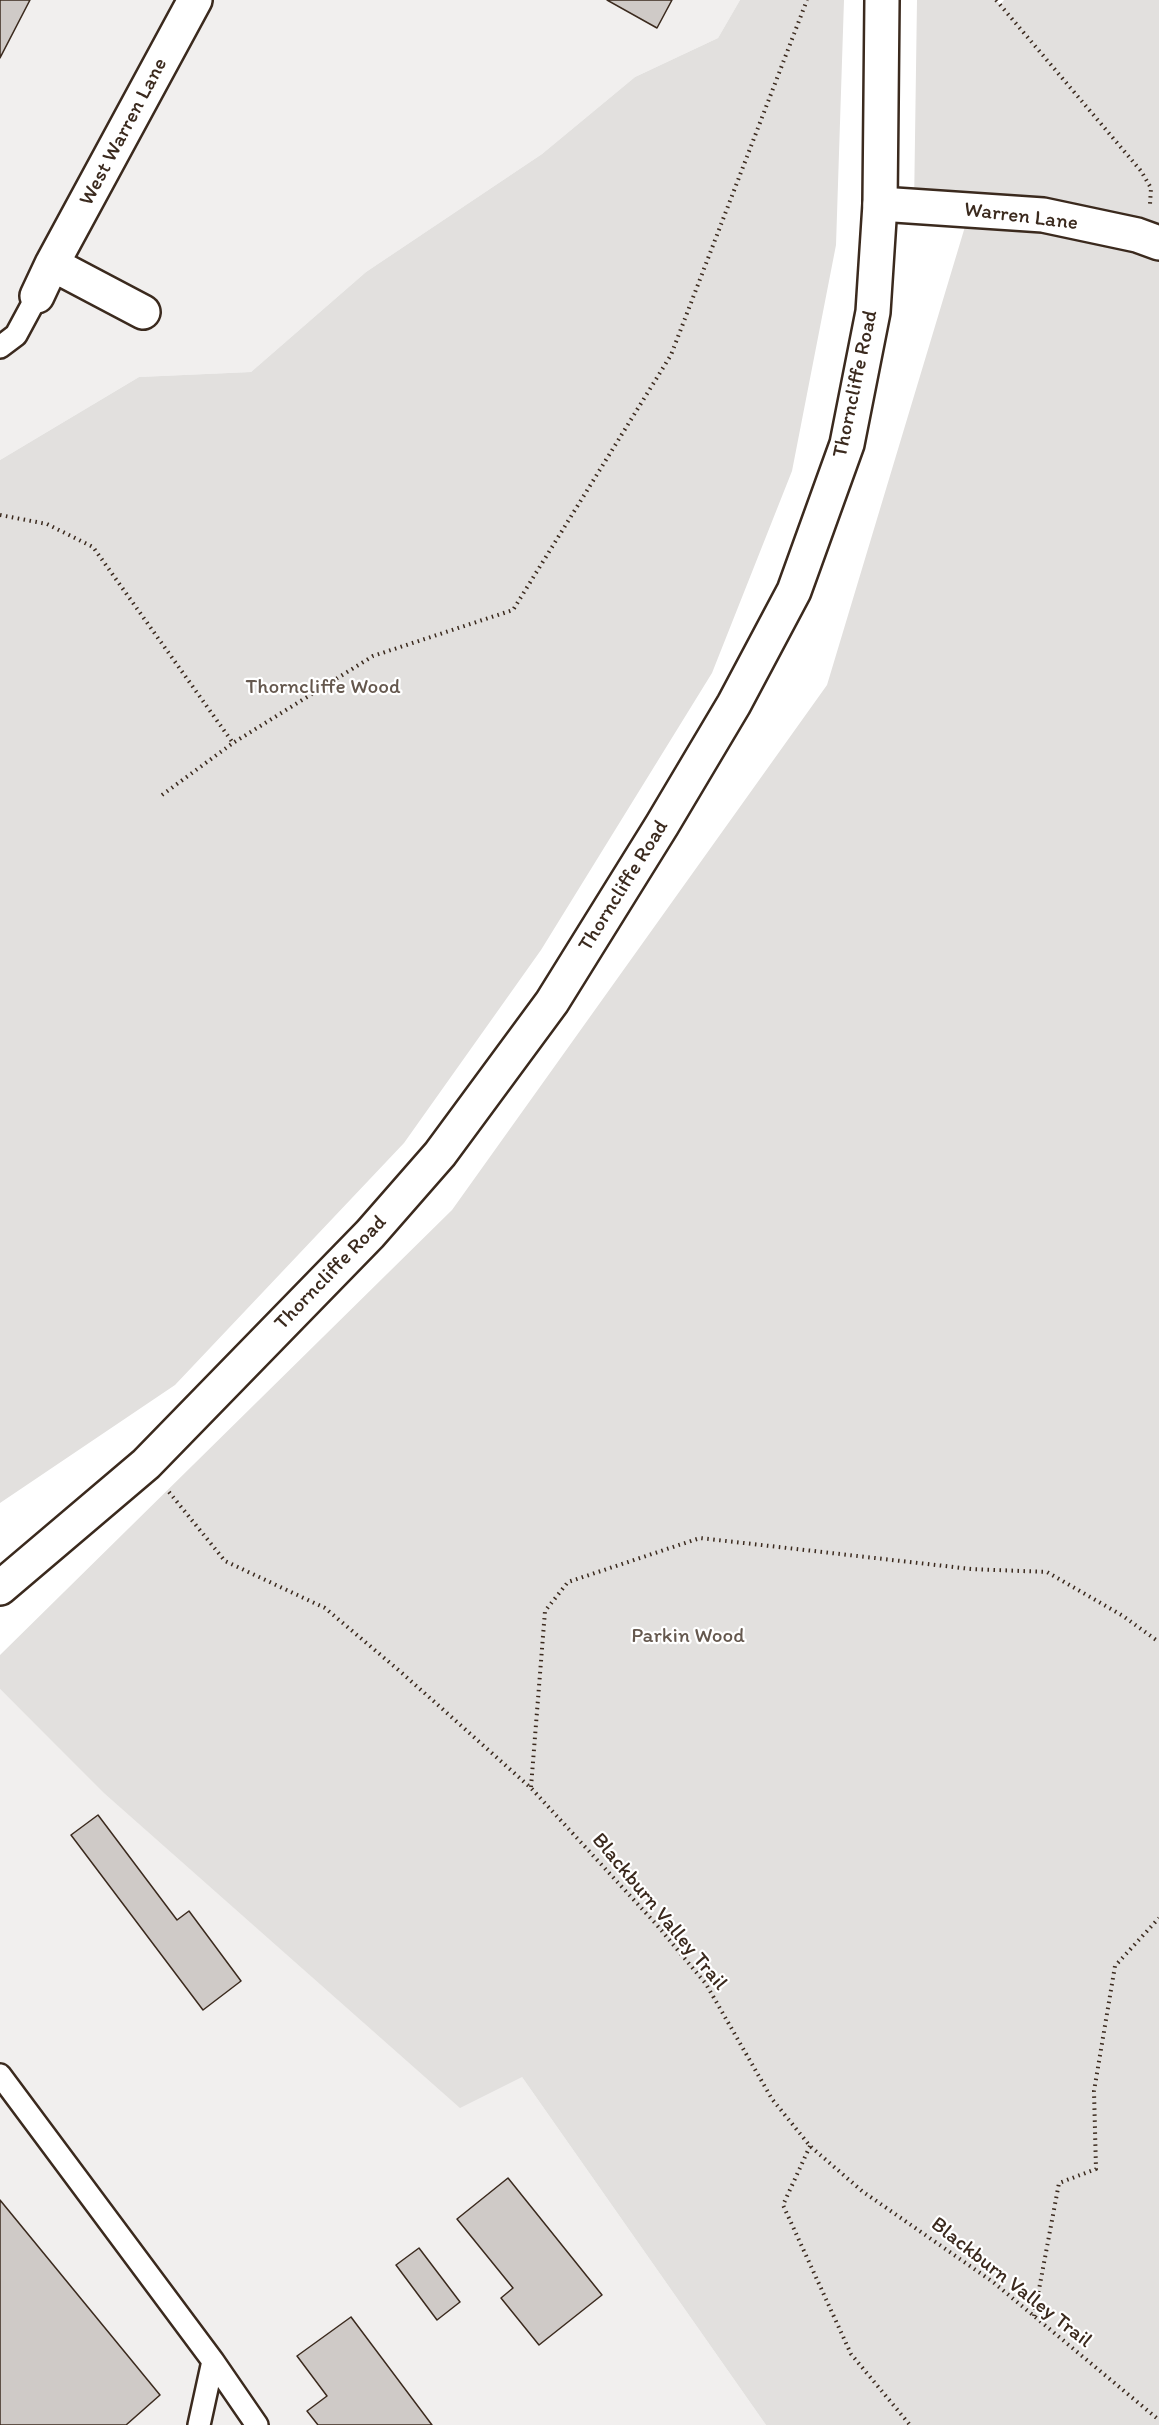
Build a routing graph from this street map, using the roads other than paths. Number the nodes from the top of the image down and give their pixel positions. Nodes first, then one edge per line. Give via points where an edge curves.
1 (195, 0) edge
2 (882, 0) edge
3 (880, 204) junction
4 (1148, 239) edge
5 (52, 264) junction
6 (38, 296) joint
7 (143, 312) dead end
8 (0, 347) edge
9 (0, 1588) edge
10 (0, 2075) edge
11 (213, 2361) junction
12 (199, 2425) edge
13 (257, 2425) edge

1 - 5 street, West Warren Lane
2 - 3 street, Thorncliffe Road
3 - 4 street, Warren Lane via 1043,215
3 - 9 street, Thorncliffe Road via 873,312 847,444 794,591 728,714 552,1002 440,1154 370,1234 146,1464
5 - 6 street, West Warren Lane
5 - 7 street
6 - 8 lane via 16,335
10 - 11 lane
11 - 12 lane
11 - 13 lane

